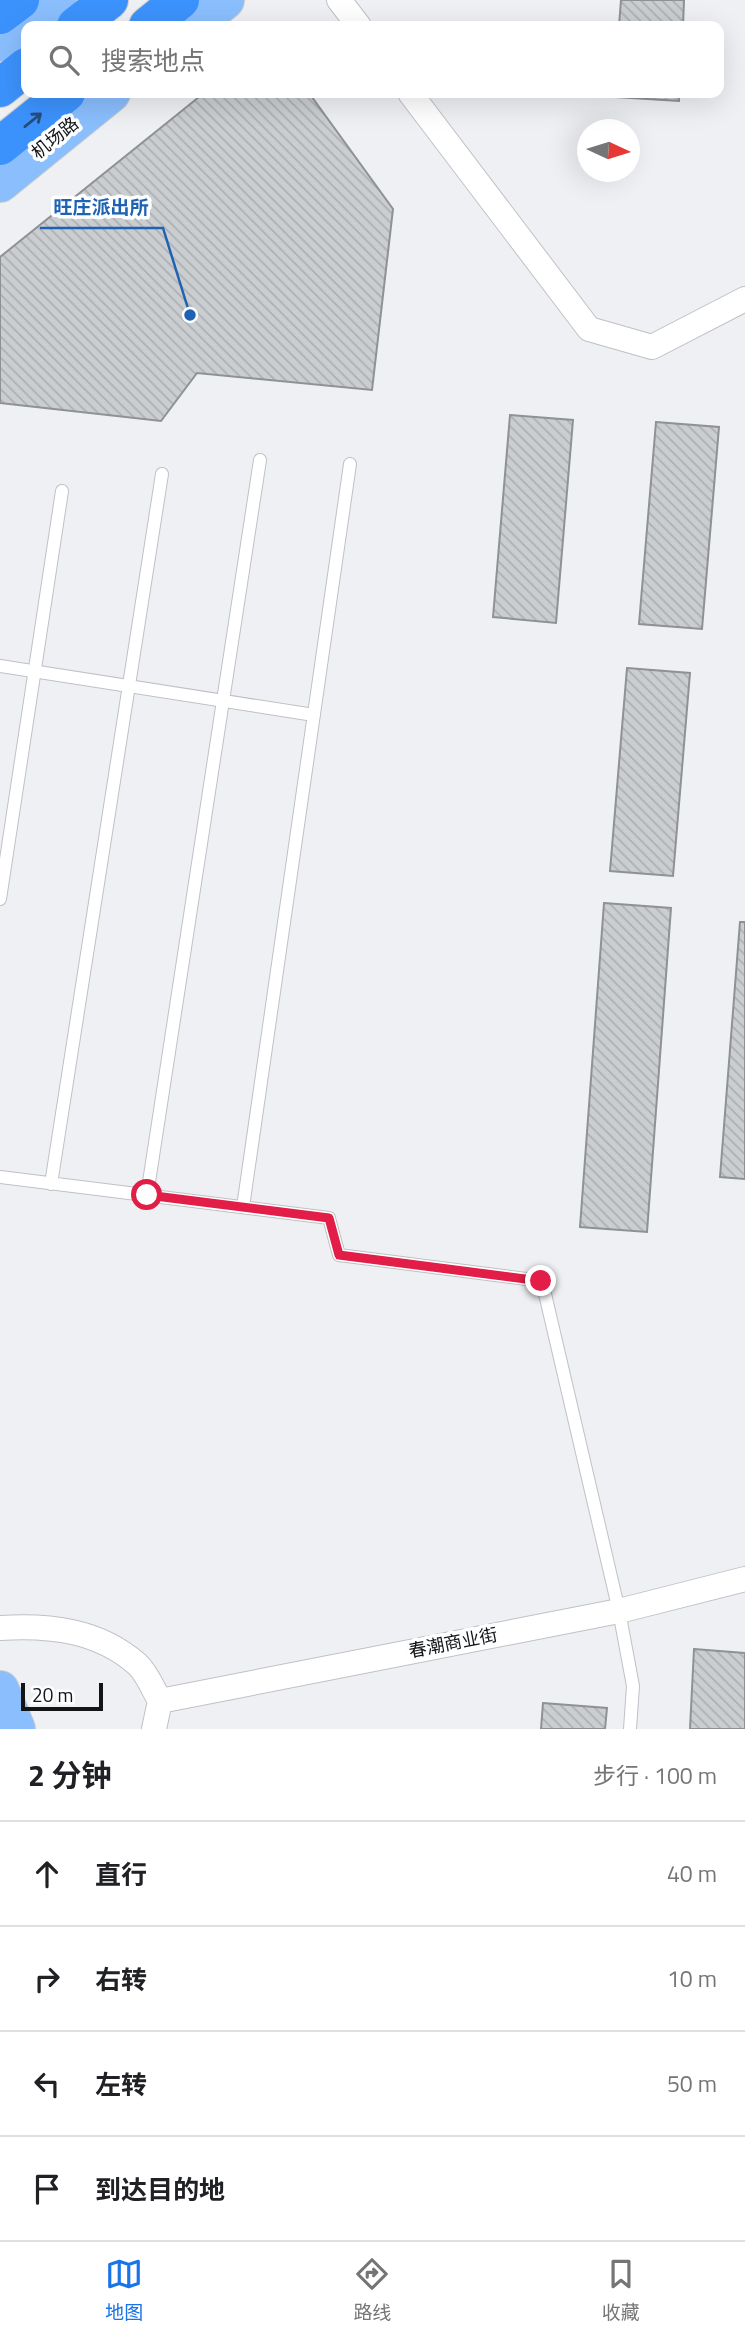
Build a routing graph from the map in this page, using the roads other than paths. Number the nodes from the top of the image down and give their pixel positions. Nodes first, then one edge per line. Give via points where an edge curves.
1 (20, 0) edge
2 (57, 0) edge
3 (109, 0) edge
4 (180, 0) edge
5 (225, 0) edge
6 (339, 0) edge
7 (0, 15) edge
8 (28, 21) edge
9 (82, 21) edge
10 (154, 21) edge
11 (198, 21) edge
12 (355, 21) edge
13 (21, 27) edge
14 (0, 42) edge
15 (21, 71) edge
16 (0, 88) edge
17 (60, 98) edge
18 (105, 98) edge
19 (414, 98) edge
20 (0, 146) edge
21 (0, 183) edge
22 (745, 299) edge
23 (260, 460) dead end
24 (350, 464) dead end
25 (162, 474) dead end
26 (62, 491) dead end
27 (0, 666) edge
28 (35, 672) junction
29 (128, 685) junction
30 (223, 701) junction
31 (314, 715) junction
32 (0, 899) edge
33 (0, 1177) edge
34 (51, 1184) junction
35 (147, 1195) junction
36 (243, 1207) junction
37 (745, 1578) edge
38 (619, 1611) junction
39 (0, 1628) edge
40 (0, 1690) edge
41 (160, 1701) junction
42 (16, 1729) edge
43 (154, 1729) edge
44 (630, 1729) edge

1 - 7 highway
2 - 8 main road
3 - 9 highway
4 - 10 highway
5 - 11 main road
6 - 12 street
13 - 14 main road
15 - 16 highway
20 -> 17 highway
18 - 21 main road, 机场路
19 - 22 street via 589,329 652,346
23 - 30 lane
24 - 31 lane
25 - 29 lane
26 - 28 lane
27 - 28 lane
28 - 29 lane
28 - 32 lane
29 - 30 lane
29 - 34 lane
30 - 31 lane
30 - 35 lane
31 - 36 lane
33 - 34 lane
34 - 35 lane
35 - 36 lane
36 - 38 lane via 329,1218 339,1255 541,1281
37 - 38 street, 春潮商业街
38 - 41 street, 春潮商业街
38 - 44 lane via 633,1686
39 - 41 street via 36,1626 89,1636 139,1666
40 - 42 main road
41 - 43 street

